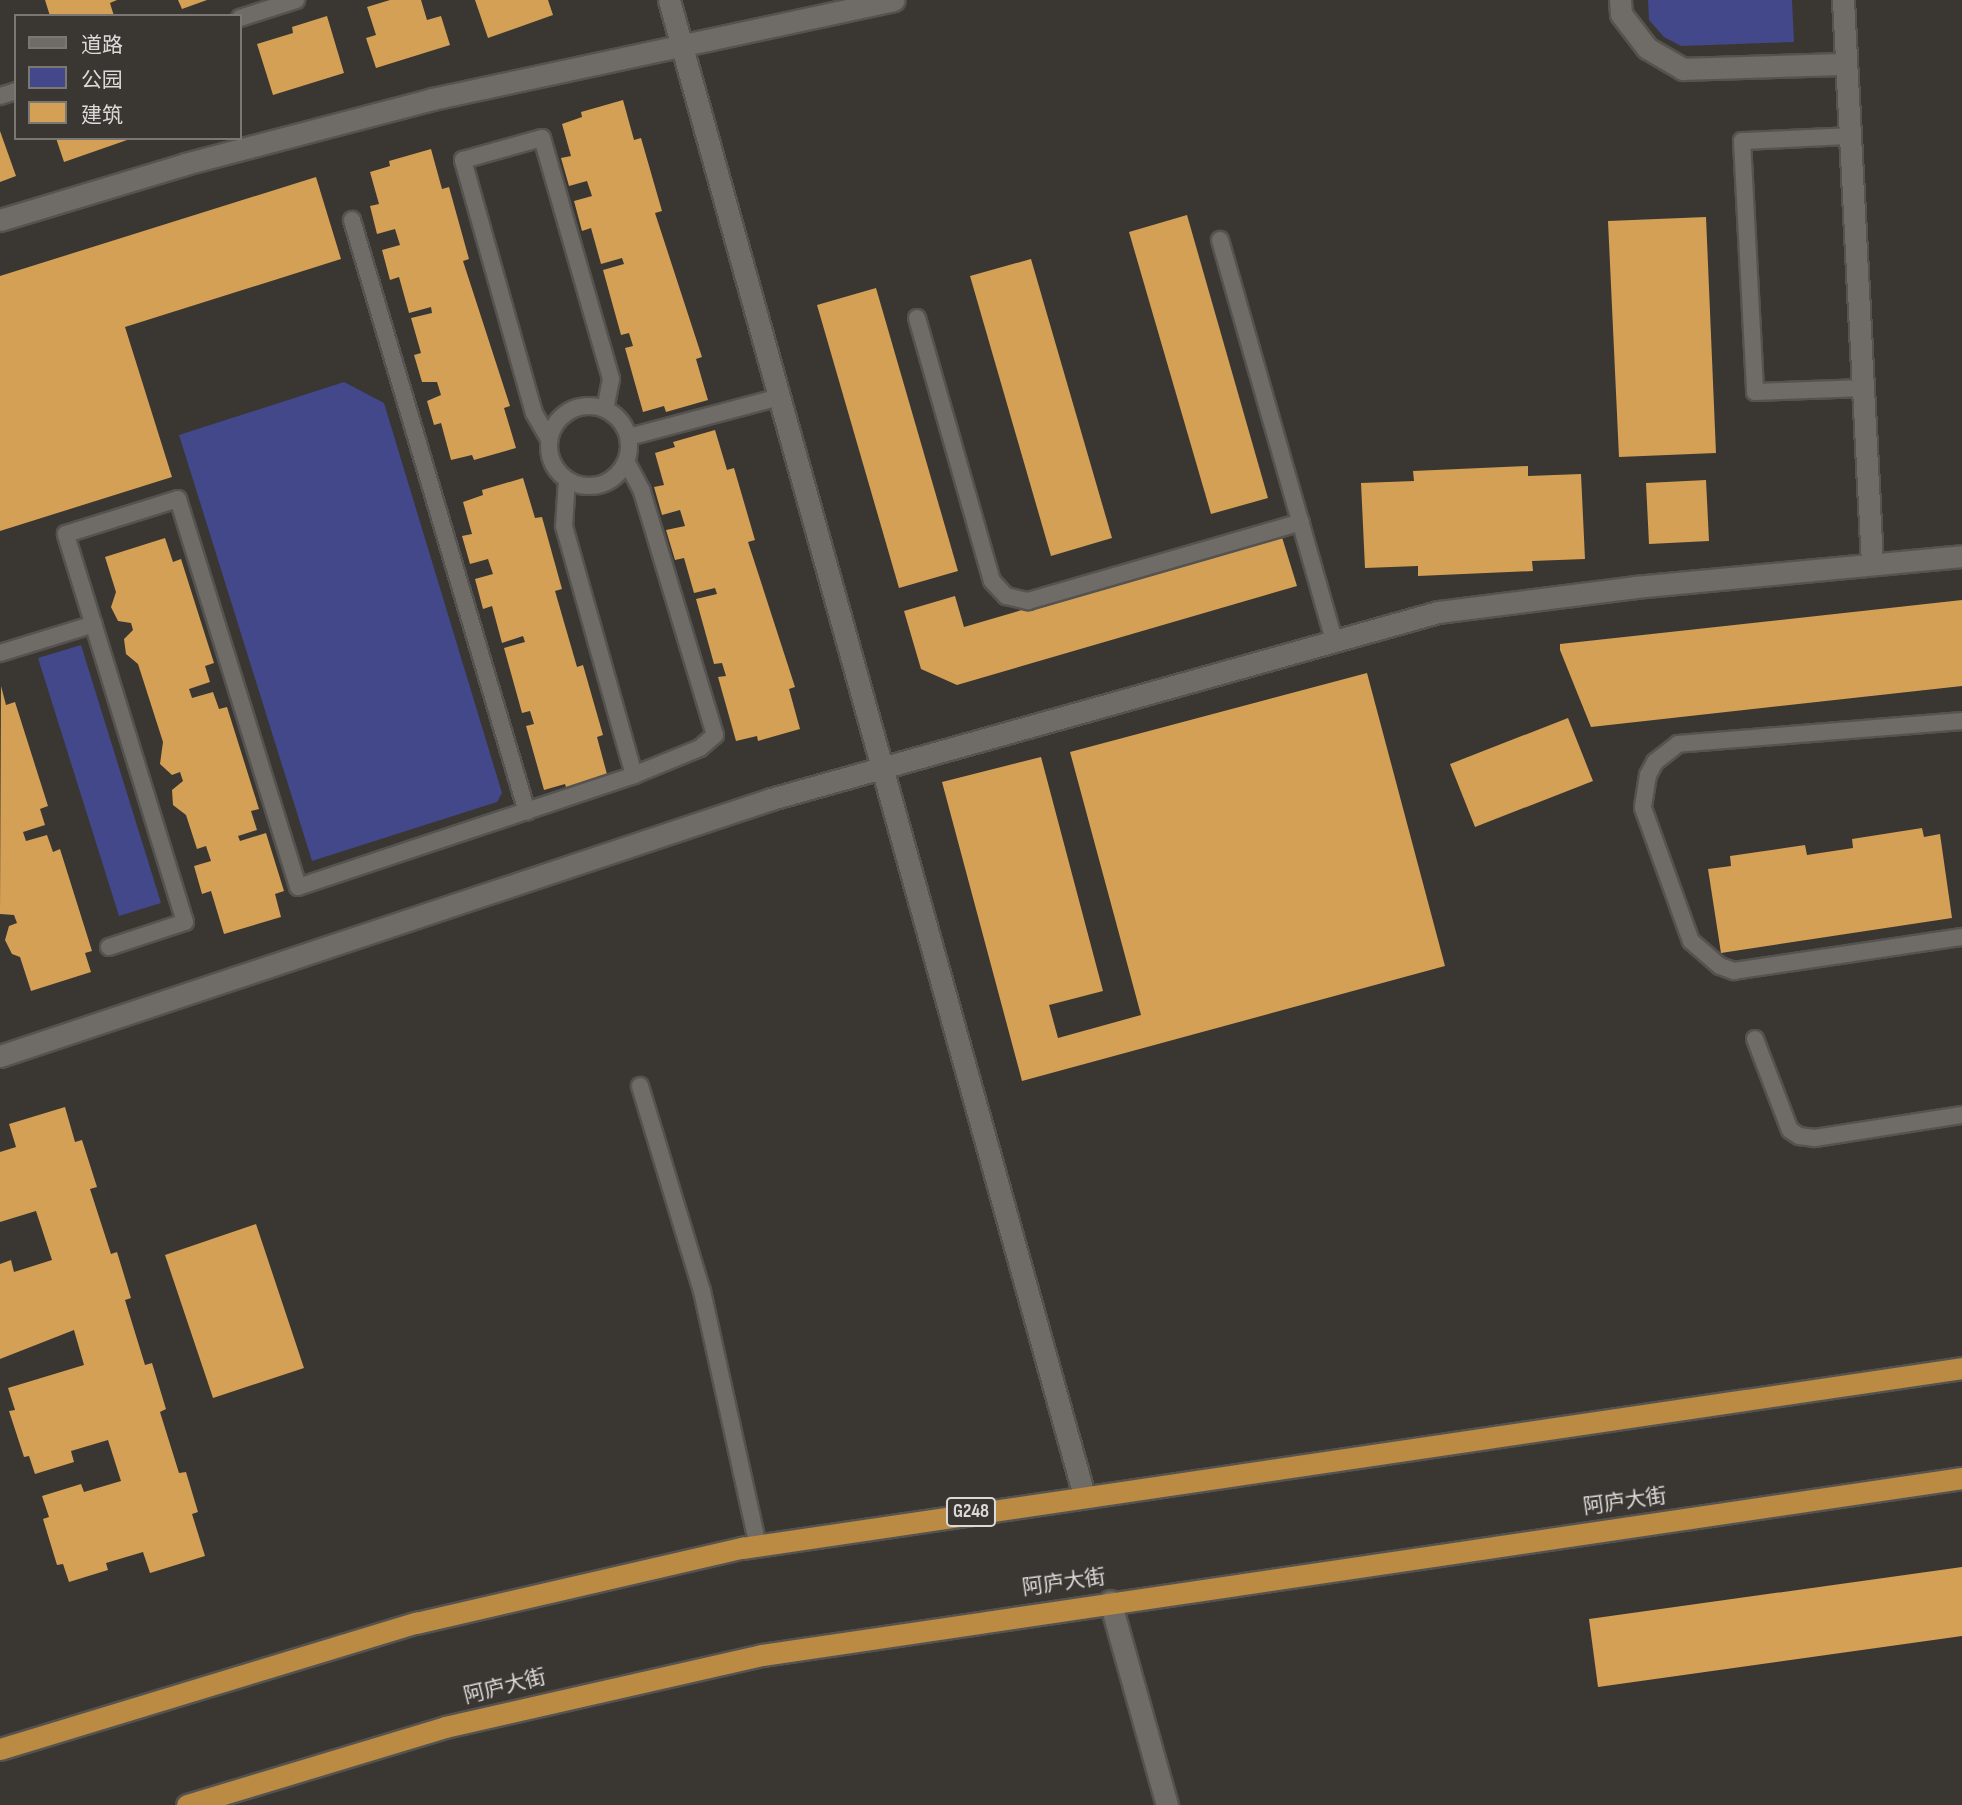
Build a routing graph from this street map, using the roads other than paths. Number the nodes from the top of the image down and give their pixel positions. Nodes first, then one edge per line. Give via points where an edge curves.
1 (296, 0) edge
2 (669, 0) edge
3 (893, 0) edge
4 (1620, 0) edge
5 (1843, 0) edge
6 (242, 17) edge
7 (681, 43) junction
8 (1846, 64) junction
9 (1850, 136) junction
10 (0, 220) edge
11 (352, 220) dead end
12 (1220, 240) dead end
13 (918, 318) dead end
14 (1863, 388) junction
15 (779, 397) junction
16 (605, 409) junction
17 (629, 437) junction
18 (549, 439) junction
19 (627, 463) junction
20 (567, 480) junction
21 (1301, 522) junction
22 (1962, 556) edge
23 (1872, 563) junction
24 (94, 624) junction
25 (1334, 641) junction
26 (0, 653) edge
27 (1962, 721) edge
28 (882, 767) junction
29 (634, 775) junction
30 (527, 812) junction
31 (1962, 937) edge
32 (109, 947) dead end
33 (1755, 1039) dead end
34 (0, 1056) edge
35 (640, 1086) dead end
36 (1962, 1115) edge
37 (1962, 1368) edge
38 (1962, 1478) edge
39 (1084, 1496) junction
40 (758, 1546) junction
41 (1110, 1601) junction
42 (0, 1749) edge
43 (187, 1805) edge
44 (1167, 1805) edge

1 - 6 lane
2 - 7 street
3 - 7 street
4 - 8 street via 1621,14 1647,48 1683,69
5 - 8 street
7 - 10 street via 432,99 149,174
7 - 15 street
8 - 9 street
9 - 14 street
9 - 14 lane via 1742,141 1755,392
11 - 30 lane
12 - 21 lane
13 - 21 lane via 992,581 1006,596 1028,600
14 - 23 street
15 - 17 lane
15 - 28 street
16 - 17 lane via 624,425
16 - 18 lane via 580,406 565,413
16 - 18 lane via 611,379 542,138 463,160 534,412
17 - 19 lane
18 - 20 lane via 549,455
19 - 20 lane via 620,474 596,487
19 - 29 lane via 642,491 715,735 700,748
20 - 29 lane via 564,526
21 - 25 lane
22 - 23 street
23 - 25 street via 1438,612
24 - 26 lane
24 - 30 lane via 66,534 178,499 298,887
24 - 32 lane via 186,922
25 - 28 street
27 - 31 lane via 1678,744 1655,762 1643,808 1691,941 1720,966 1734,971
28 - 34 street via 771,799
28 - 39 street
29 - 30 lane
33 - 36 lane via 1790,1130 1800,1136 1815,1138
35 - 40 lane via 702,1291
37 - 39 highway, G248
38 - 41 highway, 阿庐大街
39 - 40 highway, G248
40 - 42 highway, G248 via 621,1573 416,1623
41 - 43 highway, 阿庐大街 via 882,1635 645,1679 445,1727
41 - 44 street

